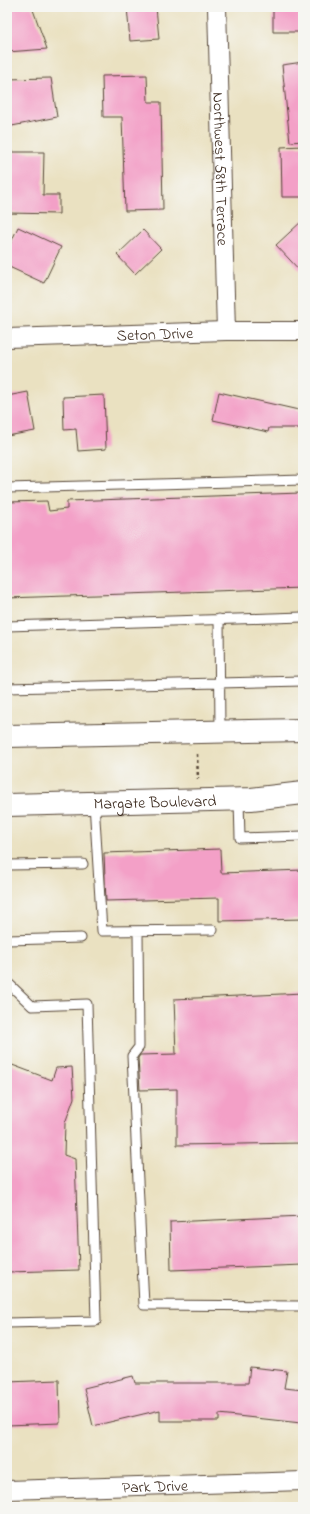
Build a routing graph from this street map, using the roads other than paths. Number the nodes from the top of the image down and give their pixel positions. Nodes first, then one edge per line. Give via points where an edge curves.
1 (217, 7) edge
2 (226, 331) junction
3 (303, 331) edge
4 (7, 338) edge
5 (303, 480) edge
6 (7, 488) edge
7 (303, 617) edge
8 (220, 619) junction
9 (7, 626) edge
10 (303, 681) edge
11 (219, 682) junction
12 (7, 688) edge
13 (303, 730) edge
14 (220, 731) junction
15 (7, 736) edge
16 (303, 793) edge
17 (239, 800) junction
18 (94, 803) junction
19 (7, 805) edge
20 (303, 836) edge
21 (83, 864) dead end
22 (7, 865) edge
23 (213, 930) dead end
24 (138, 932) junction
25 (80, 938) dead end
26 (7, 940) edge
27 (7, 982) edge
28 (303, 1306) edge
29 (7, 1322) edge
30 (303, 1481) edge
31 (7, 1490) edge

1 - 2 street, Northwest 58th Terrace
2 - 3 street, Seton Drive
2 - 4 street, Seton Drive
5 - 6 lane
7 - 8 lane
8 - 9 lane
8 - 11 lane
10 - 11 lane
11 - 12 lane
11 - 14 lane
13 - 14 street
14 - 15 street
16 - 17 street, Margate Boulevard
17 - 18 street, Margate Boulevard
17 - 20 lane via 240,838
18 - 19 street, Margate Boulevard
18 - 24 lane via 102,931
21 - 22 lane
23 - 24 lane
24 - 28 lane via 139,1047 132,1056 144,1305
25 - 26 lane
27 - 29 lane via 32,1006 87,1004 96,1321
30 - 31 street, Park Drive

